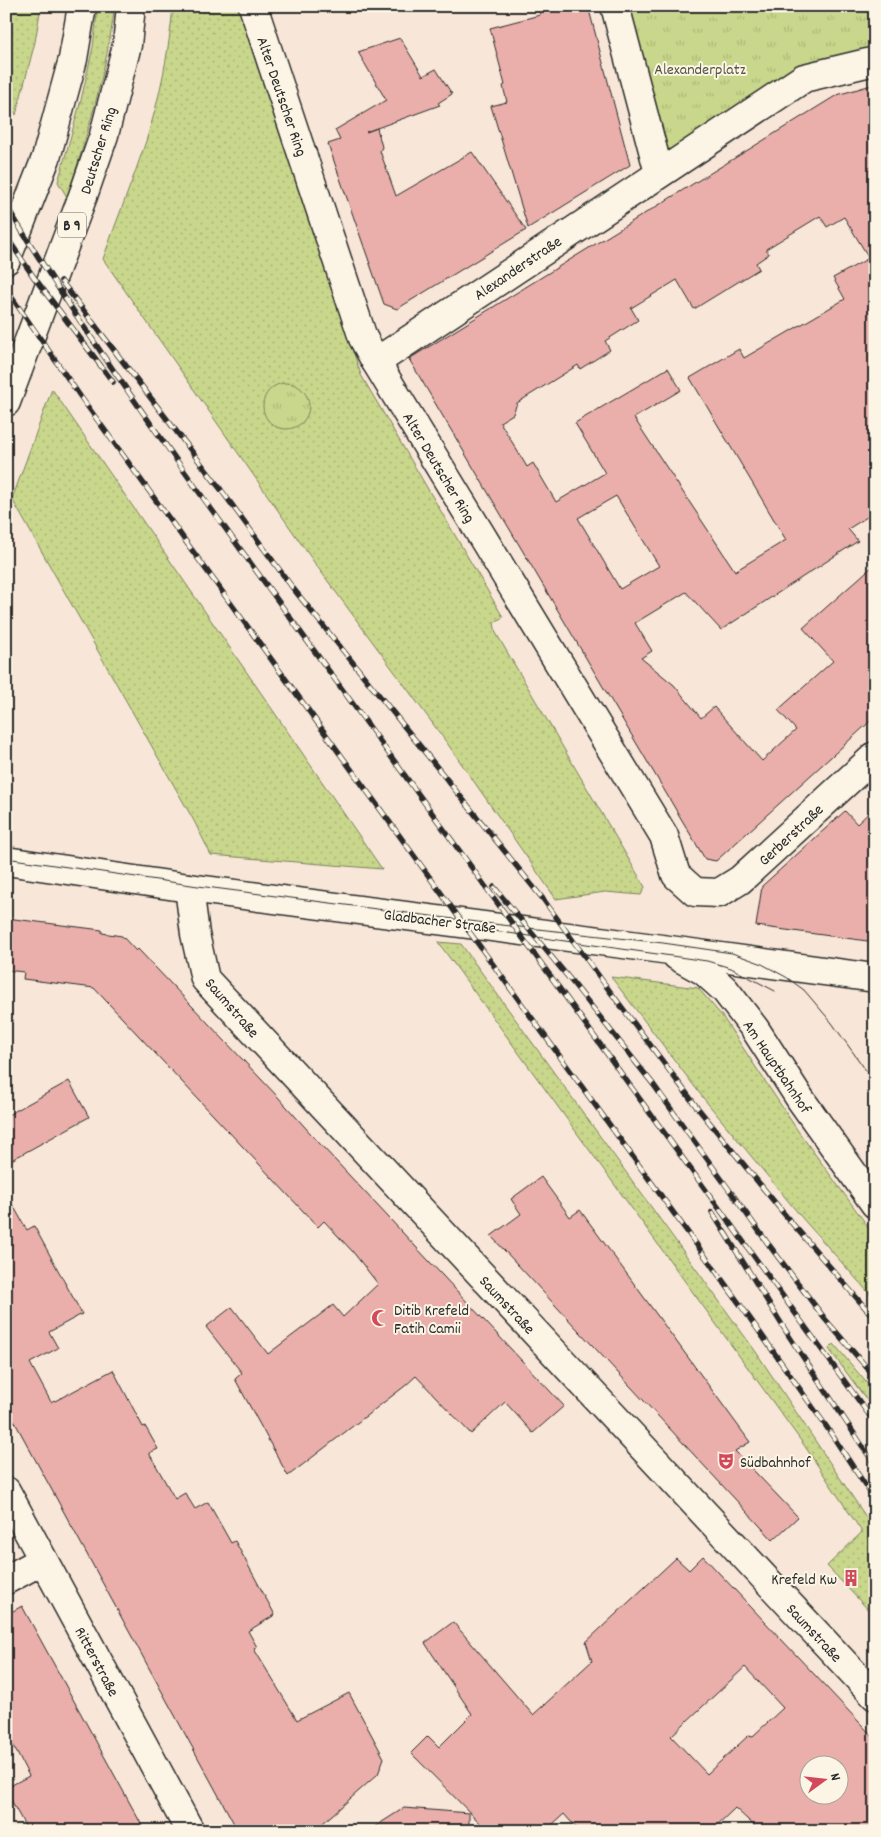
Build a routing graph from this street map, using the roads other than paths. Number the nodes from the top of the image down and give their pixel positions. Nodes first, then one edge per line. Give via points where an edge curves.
1 (82, 6) edge
2 (131, 6) edge
3 (253, 6) edge
4 (615, 6) edge
5 (875, 61) edge
6 (659, 172) junction
7 (6, 260) edge
8 (376, 362) junction
9 (6, 402) edge
10 (875, 756) edge
11 (6, 861) edge
12 (190, 888) junction
13 (695, 892) joint
14 (662, 949) junction
15 (875, 978) edge
16 (875, 1204) edge
17 (6, 1491) edge
18 (44, 1560) junction
19 (6, 1580) edge
20 (875, 1696) edge
21 (190, 1831) edge

1 - 7 street via 73,59 46,158
2 - 9 street, Deutscher Ring / B 9 via 127,45 104,135
3 - 8 street, Alter Deutscher Ring via 363,338
4 - 6 street
5 - 6 street via 804,78
6 - 8 street, Alexanderstraße
8 - 13 street, Alter Deutscher Ring via 664,836 676,875
10 - 13 street, Gerberstraße via 740,880 719,893
11 - 12 street, Gladbacher Straße
12 - 14 street, Gladbacher Straße
12 - 20 street, Saumstraße via 195,934 206,979
14 - 15 street, Gladbacher Straße
14 - 16 street, Am Hauptbahnhof via 704,971 725,990
17 - 18 street, Ritterstraße
18 - 19 street
18 - 21 street, Ritterstraße

